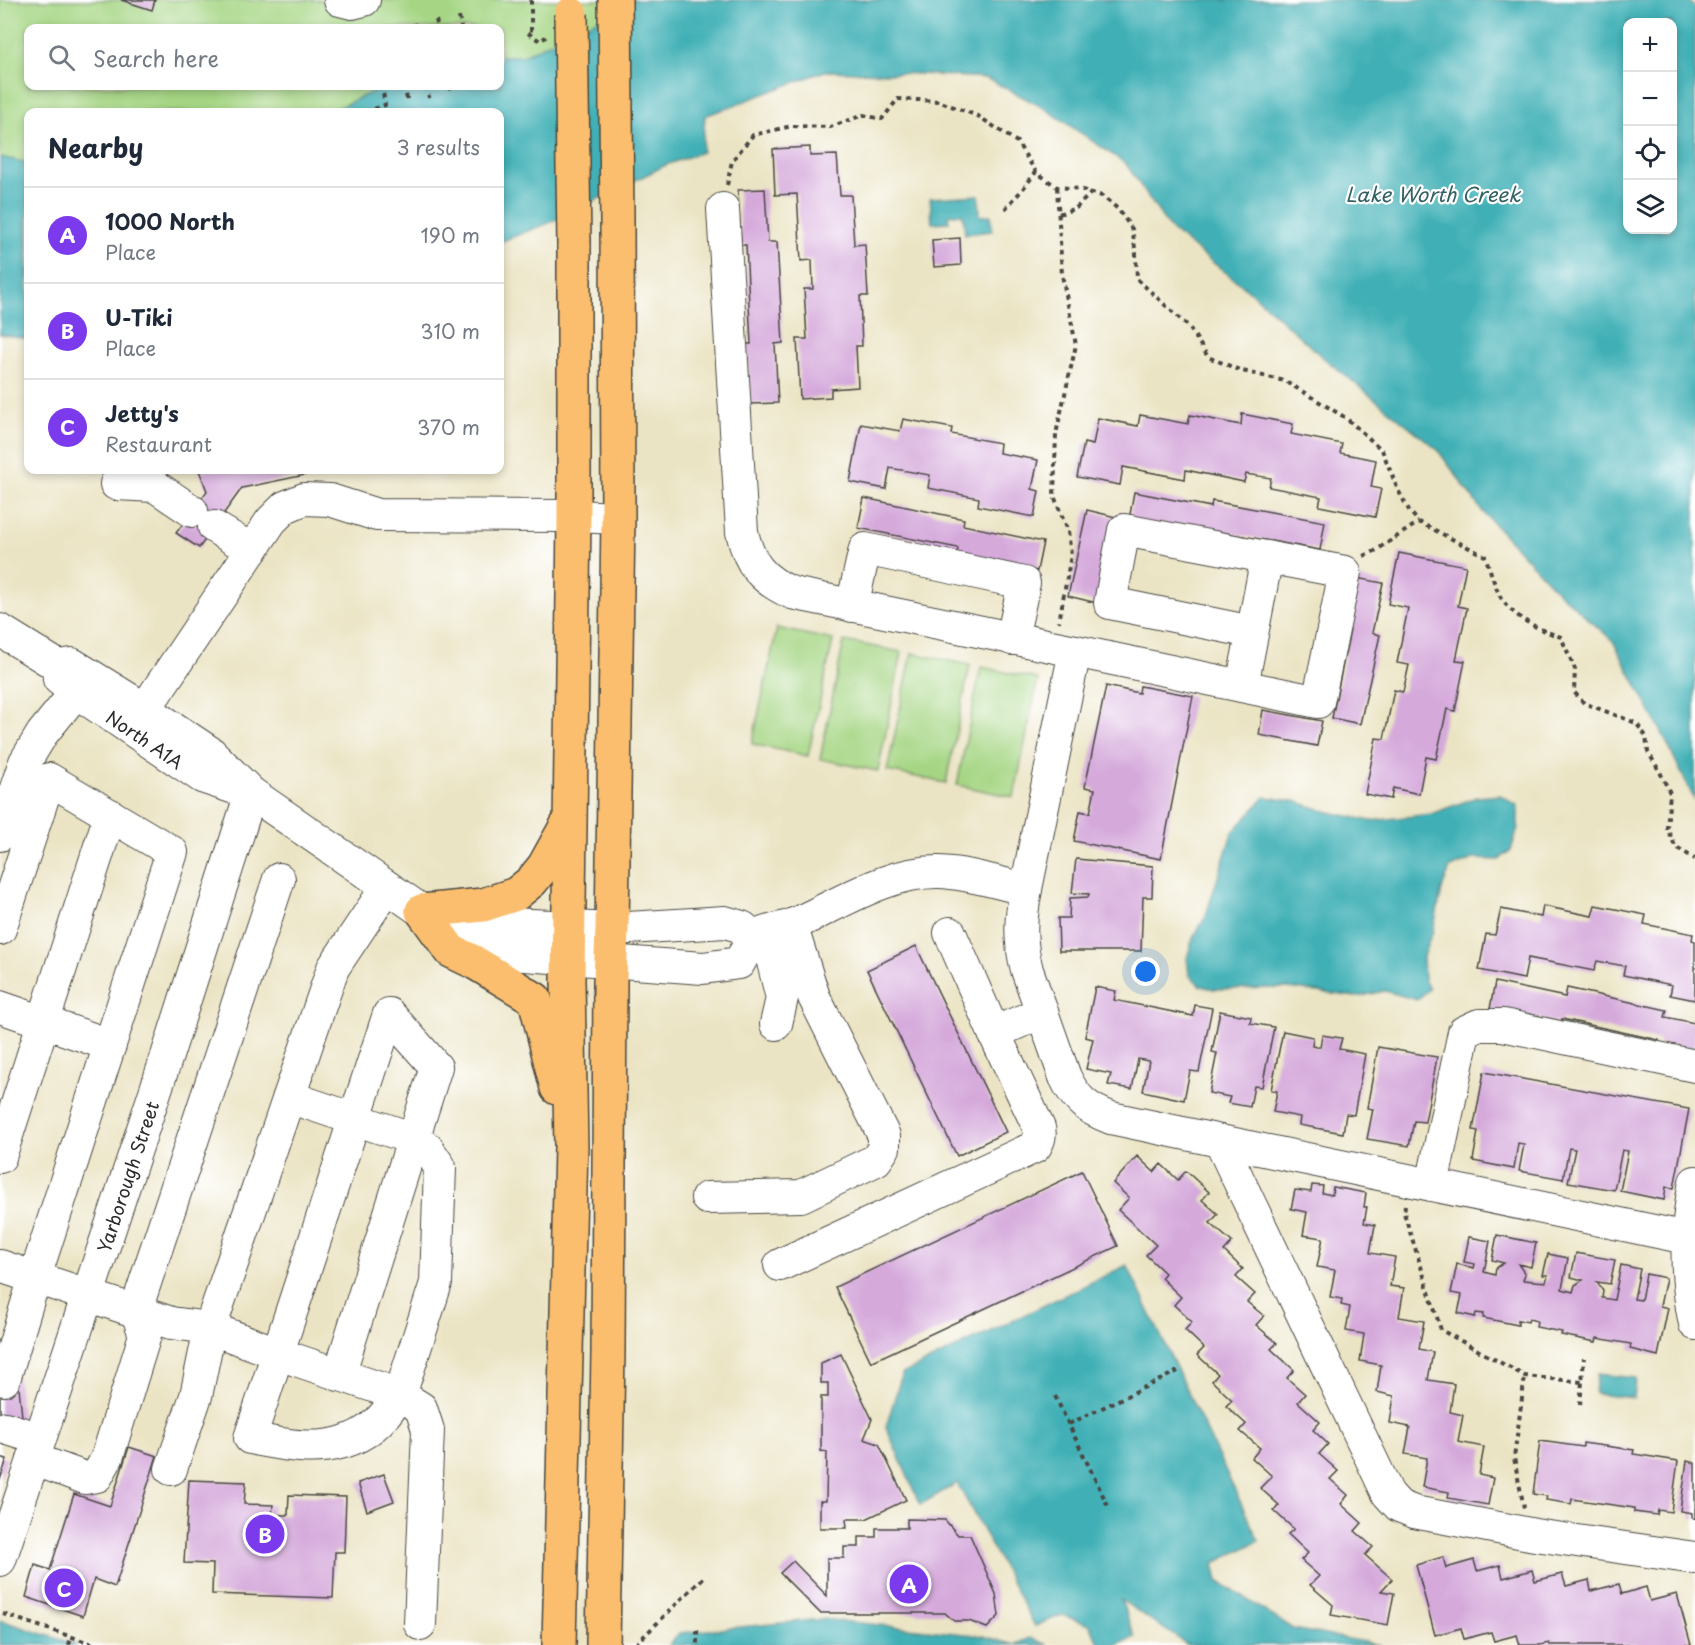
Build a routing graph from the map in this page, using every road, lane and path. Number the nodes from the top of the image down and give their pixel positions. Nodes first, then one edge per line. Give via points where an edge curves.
1 (340, 0) edge
2 (364, 0) edge
3 (615, 0) edge
4 (571, 7) edge
5 (459, 17) dead end
6 (436, 20) dead end
7 (437, 24) edge
8 (460, 24) edge
9 (383, 90) edge
10 (405, 90) edge
11 (428, 90) edge
12 (450, 90) edge
13 (451, 94) dead end
14 (429, 98) dead end
15 (408, 103) dead end
16 (377, 108) edge
17 (1036, 172) junction
18 (1058, 187) junction
19 (1092, 192) junction
20 (723, 209) joint
21 (1005, 209) dead end
22 (1059, 214) junction
23 (116, 484) dead end
24 (574, 516) junction
25 (618, 518) junction
26 (1419, 522) junction
27 (252, 550) junction
28 (1267, 557) junction
29 (1345, 572) junction
30 (852, 606) junction
31 (0, 630) edge
32 (1252, 632) junction
33 (1012, 639) junction
34 (1069, 650) junction
35 (58, 666) junction
36 (1242, 686) junction
37 (76, 692) junction
38 (146, 709) junction
39 (251, 793) junction
40 (110, 815) junction
41 (570, 819) junction
42 (0, 835) edge
43 (1695, 859) edge
44 (279, 879) dead end
45 (387, 887) junction
46 (1026, 889) junction
47 (422, 911) junction
48 (612, 928) junction
49 (0, 929) edge
50 (771, 932) junction
51 (950, 933) dead end
52 (569, 942) junction
53 (610, 961) junction
54 (0, 1007) edge
55 (1042, 1012) junction
56 (43, 1022) junction
57 (776, 1024) dead end
58 (994, 1033) junction
59 (110, 1045) junction
60 (166, 1056) junction
61 (1695, 1066) edge
62 (214, 1075) junction
63 (289, 1097) junction
64 (356, 1120) junction
65 (414, 1139) junction
66 (1220, 1141) junction
67 (571, 1146) junction
68 (0, 1157) edge
69 (1695, 1182) edge
70 (1421, 1183) junction
71 (707, 1198) dead end
72 (1687, 1238) junction
73 (0, 1266) edge
74 (780, 1266) dead end
75 (35, 1277) junction
76 (88, 1294) junction
77 (136, 1311) junction
78 (1695, 1324) edge
79 (210, 1328) junction
80 (279, 1354) junction
81 (1584, 1358) dead end
82 (1178, 1371) dead end
83 (339, 1375) junction
84 (1525, 1376) junction
85 (4, 1380) dead end
86 (1582, 1382) junction
87 (400, 1395) junction
88 (1055, 1396) dead end
89 (1580, 1405) dead end
90 (1069, 1424) junction
91 (5, 1428) dead end
92 (37, 1449) junction
93 (171, 1469) dead end
94 (1107, 1506) dead end
95 (6, 1519) edge
96 (1523, 1532) junction
97 (1695, 1558) edge
98 (0, 1560) edge
99 (705, 1576) dead end
100 (3, 1614) dead end
101 (420, 1624) dead end
102 (603, 1629) edge
103 (697, 1630) dead end
104 (71, 1637) junction
105 (69, 1645) edge
106 (116, 1645) edge
107 (560, 1645) edge
108 (637, 1645) edge
109 (698, 1645) edge

1 - 2 street
3 - 25 main road
4 - 24 main road, bridge
5 - 8 path
6 - 7 path
9 - 16 path via 385,105
10 - 15 path
11 - 14 path
12 - 13 path
17 - 18 path
17 - 20 path via 1017,142 978,116 938,101 898,99 882,119 863,115 830,126 792,126 753,135 732,161
17 - 21 path
18 - 19 path
18 - 22 path
19 - 22 path via 1077,208
19 - 26 path via 1118,208 1132,229 1137,279 1189,327 1209,357 1242,371 1285,381 1346,418 1382,450 1398,490
20 - 30 street via 745,548 752,563 777,587
22 - 34 path via 1062,275 1076,345 1056,435 1054,496 1068,531 1071,555 1058,628
23 - 27 street via 155,486
24 - 25 street
24 - 27 street via 377,515 330,500 304,499 285,507
24 - 41 main road
25 - 48 main road
26 - 29 path via 1375,552 1347,564
26 - 43 path via 1485,556 1501,597 1520,617 1561,638 1575,669 1574,692 1584,703 1636,723 1646,736 1648,752 1670,793 1667,828 1675,846
27 - 38 street
28 - 29 street
28 - 32 street
28 - 32 street via 1124,530 1110,603
29 - 36 street via 1318,702
30 - 33 street
30 - 33 street via 865,549 1024,583
31 - 35 street, North A1A
32 - 36 street
33 - 34 street
34 - 36 street
34 - 46 street
35 - 37 street, North A1A via 59,680
35 - 38 street, North A1A via 72,664
37 - 39 street, North A1A via 202,777
37 - 42 street via 25,762
38 - 39 street, North A1A via 212,753
39 - 45 street, North A1A
39 - 60 street, Yarborough Street
40 - 49 street via 49,779
40 - 56 street
40 - 59 street via 172,852
41 - 47 main road via 544,866 516,894 483,904
41 - 52 main road
44 - 62 street
45 - 47 street, North A1A
45 - 63 street via 333,968
46 - 50 street via 940,872 904,876 858,892
46 - 55 street via 1020,921 1023,953
47 - 52 street, North A1A
47 - 67 main road via 452,951 535,999
48 - 50 street via 725,922
48 - 52 street
48 - 53 main road
50 - 53 street via 739,963 703,968
50 - 57 street via 782,998
50 - 71 street via 814,997 884,1136 884,1148 876,1160 801,1196
51 - 58 street
52 - 53 street
52 - 67 main road
53 - 102 main road
54 - 56 street
55 - 58 street
55 - 66 street via 1065,1077 1082,1103 1111,1118
56 - 59 street
56 - 68 street
58 - 74 street via 1039,1128 1041,1134 1035,1147
59 - 75 street
60 - 62 street
60 - 76 street, Yarborough Street
61 - 70 street via 1503,1025 1479,1025 1464,1032
62 - 77 street
63 - 64 street
63 - 79 street
64 - 65 street
64 - 65 street via 389,1014 436,1067
64 - 80 street
65 - 83 street
65 - 87 street via 427,1148 440,1167 436,1283
66 - 70 street
66 - 96 street via 1388,1494 1399,1506 1414,1512
67 - 107 main road
69 - 72 street
70 - 72 street
70 - 84 path via 1404,1214 1441,1330
72 - 78 street via 1687,1277
73 - 75 street
75 - 76 street
75 - 85 street
76 - 77 street
76 - 92 street, Yarborough Street
77 - 79 street via 171,1323
77 - 92 street via 146,1335 107,1458 97,1476 85,1478
79 - 80 street
79 - 93 street via 196,1396
80 - 83 street
80 - 87 street via 250,1438 287,1446 328,1446 355,1437 379,1421
81 - 86 path
82 - 90 path
83 - 87 street
84 - 86 path
84 - 96 path via 1514,1458 1526,1516
86 - 89 path
87 - 101 street via 421,1408 428,1430
88 - 90 path
90 - 94 path
91 - 92 street
92 - 95 street, Yarborough Street
95 - 98 street, Yarborough Street
96 - 97 street
99 - 108 path
100 - 104 path
103 - 109 path
104 - 105 path
104 - 106 path via 96,1645

